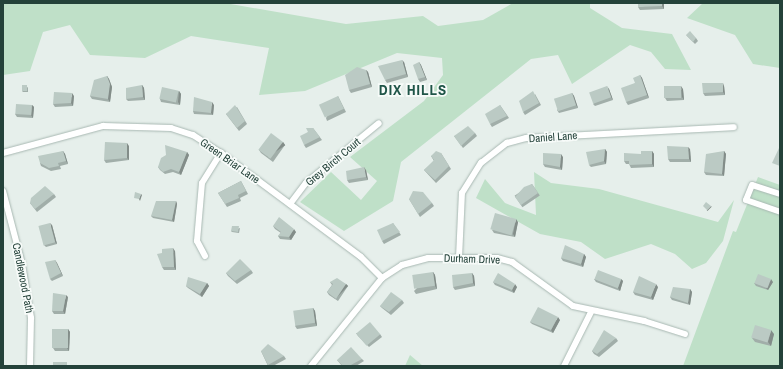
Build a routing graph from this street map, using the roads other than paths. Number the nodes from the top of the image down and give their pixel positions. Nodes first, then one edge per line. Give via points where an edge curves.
1 (379, 123) dead end
2 (734, 127) dead end
3 (3, 153) edge
4 (221, 153) junction
5 (3, 191) edge
6 (780, 194) edge
7 (290, 204) junction
8 (780, 212) edge
9 (205, 256) dead end
10 (459, 258) junction
11 (382, 278) junction
12 (591, 312) junction
13 (685, 334) dead end
14 (30, 366) edge
15 (312, 366) edge
16 (564, 366) edge

1 - 7 street, Grey Birch Court via 306,183
2 - 10 street, Daniel Lane via 526,138 507,143 480,163 462,193
3 - 4 street, Green Briar Lane via 78,131 123,124 171,128 193,135
4 - 7 street, Green Briar Lane
4 - 9 street via 202,183 197,241
5 - 14 street, Candlewood Path via 22,264 31,318
6 - 8 street via 752,185 746,200
7 - 11 street, Green Briar Lane via 361,257
10 - 11 street, Durham Drive via 413,260
10 - 12 street, Durham Drive via 512,262 559,298
11 - 15 street, Durham Drive
12 - 13 street, Durham Drive via 644,321
12 - 16 street

